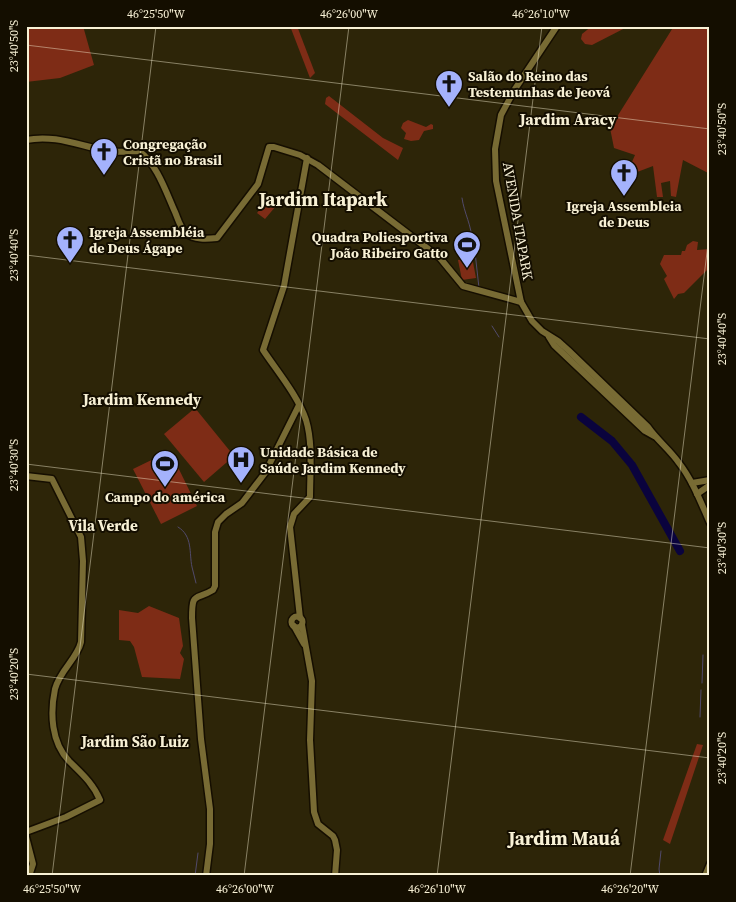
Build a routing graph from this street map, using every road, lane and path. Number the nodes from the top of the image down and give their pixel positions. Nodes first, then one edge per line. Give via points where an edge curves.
1 (557, 26) edge
2 (26, 140) edge
3 (307, 158) junction
4 (444, 273) dead end
5 (452, 274) junction
6 (521, 302) junction
7 (299, 404) junction
8 (26, 476) edge
9 (710, 480) edge
10 (692, 483) junction
11 (710, 485) edge
12 (697, 494) junction
13 (710, 523) edge
14 (299, 620) junction
15 (307, 650) junction
16 (26, 832) edge
17 (26, 837) edge
18 (710, 864) edge
19 (29, 876) edge
20 (206, 876) edge
21 (335, 876) edge
22 (705, 876) edge

1 - 6 street, AVENIDA ITAPARK via 508,100 496,136 496,181
2 - 3 street via 66,140 108,152 139,151 156,173 184,231 194,237 217,238 258,184 269,147
3 - 5 street via 426,246
3 - 7 street via 284,286 263,350
4 - 5 street
5 - 6 street via 469,288
6 - 10 street, AVENIDA ITAPARK via 532,321 558,341 648,427
7 - 14 street via 309,435 310,488 310,497 294,514 290,527 298,602 295,610
7 - 20 street via 265,473 242,503 218,522 213,590 195,598 192,608 201,740 210,809
8 - 16 street via 52,479 81,537 81,642 55,688 53,727 61,751 94,787 100,800
9 - 10 street
10 - 12 street, AVENIDA ITAPARK
11 - 12 street
12 - 13 street, AVENIDA ITAPARK
14 - 15 street
14 - 15 street via 300,627 294,626
15 - 21 street via 312,681 310,740 314,812 318,824 333,836 337,850
17 - 19 street via 33,864
18 - 22 street

